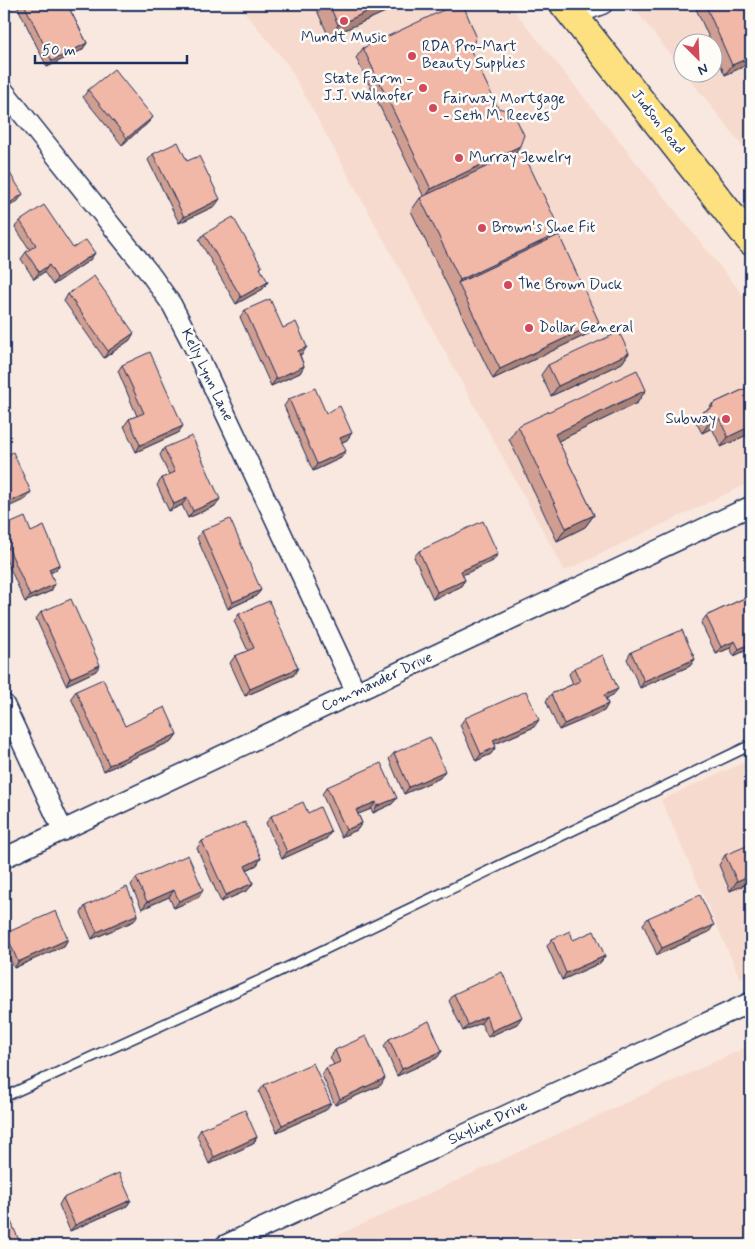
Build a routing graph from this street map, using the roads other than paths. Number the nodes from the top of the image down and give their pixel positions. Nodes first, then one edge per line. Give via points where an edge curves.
1 (603, 4) edge
2 (572, 8) edge
3 (4, 91) edge
4 (751, 241) edge
5 (751, 506) edge
6 (356, 692) junction
7 (4, 704) edge
8 (751, 745) edge
9 (63, 831) junction
10 (4, 858) edge
11 (751, 1002) edge
12 (4, 1097) edge
13 (225, 1245) edge

1 - 2 street
2 - 4 main road, Judson Road
3 - 6 street, Kelly Lynn Lane via 172,305
5 - 6 street, Commander Drive
6 - 9 street, Commander Drive
7 - 9 street
8 - 12 lane via 274,974
9 - 10 street, Commander Drive
11 - 13 street, Skyline Drive

